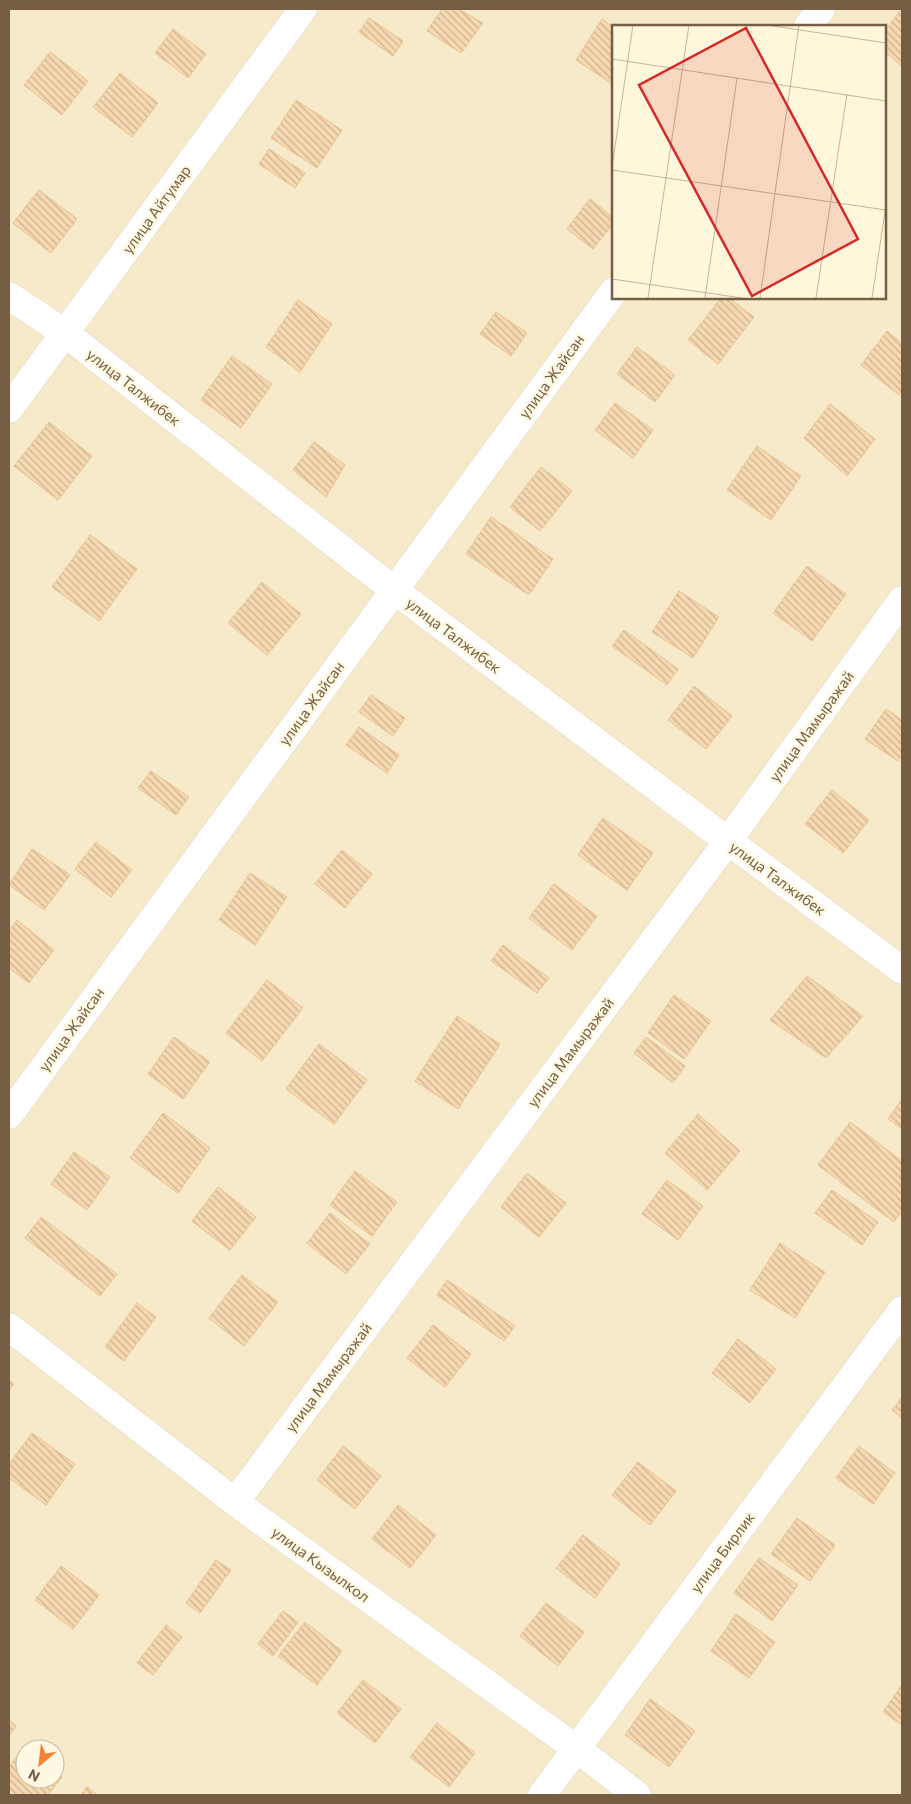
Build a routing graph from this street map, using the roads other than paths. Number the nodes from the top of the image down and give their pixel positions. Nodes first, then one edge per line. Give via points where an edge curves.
1 (303, 9) edge
2 (821, 9) edge
3 (809, 25) edge
4 (612, 294) edge
5 (9, 296) edge
6 (65, 333) junction
7 (9, 409) edge
8 (394, 590) junction
9 (902, 600) edge
10 (728, 841) junction
11 (902, 970) edge
12 (9, 1115) edge
13 (902, 1310) edge
14 (9, 1327) edge
15 (234, 1502) junction
16 (577, 1749) junction
17 (542, 1795) edge
18 (637, 1795) edge

1 - 6 street, улица Айтумар
2 - 3 street
4 - 8 street, улица Жайсан
5 - 6 street, улица Талжибек
6 - 7 street, улица Айтумар
6 - 8 street, улица Талжибек
8 - 10 street, улица Талжибек
8 - 12 street, улица Жайсан
9 - 10 street, улица Мамыражай
10 - 11 street, улица Талжибек
10 - 15 street, улица Мамыражай
13 - 16 street, улица Бирлик
14 - 15 street, улица Кызылкол
15 - 16 street, улица Кызылкол
16 - 17 street, улица Бирлик
16 - 18 street, улица Кызылкол

